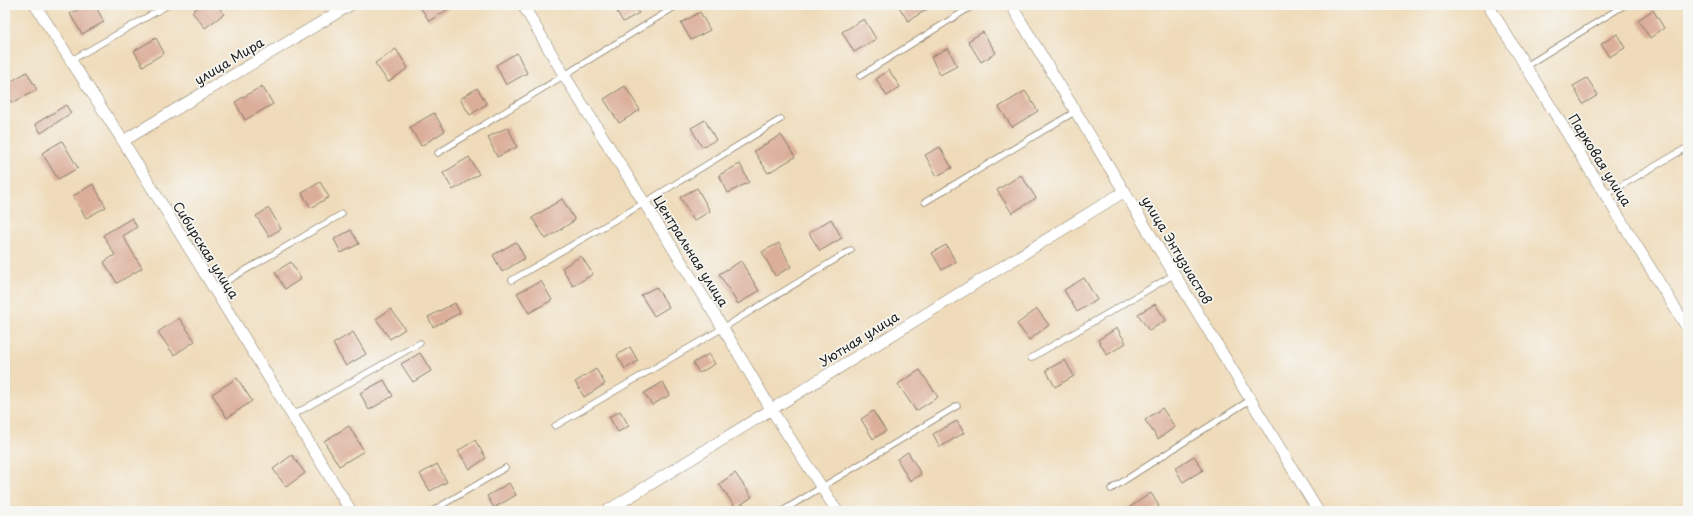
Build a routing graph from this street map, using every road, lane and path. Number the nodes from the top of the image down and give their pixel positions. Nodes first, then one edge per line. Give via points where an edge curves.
1 (35, 5) edge
2 (168, 5) edge
3 (350, 5) edge
4 (523, 5) edge
5 (678, 5) edge
6 (974, 5) edge
7 (1011, 5) edge
8 (1488, 5) edge
9 (1623, 6) edge
10 (70, 61) junction
11 (1526, 66) junction
12 (564, 75) junction
13 (860, 76) dead end
14 (1076, 111) junction
15 (781, 119) dead end
16 (123, 141) junction
17 (1688, 147) edge
18 (438, 153) dead end
19 (1125, 191) junction
20 (1605, 196) junction
21 (925, 202) dead end
22 (644, 203) junction
23 (342, 214) dead end
24 (851, 250) dead end
25 (1175, 274) junction
26 (512, 280) dead end
27 (213, 289) junction
28 (1687, 326) edge
29 (723, 328) junction
30 (420, 343) dead end
31 (1031, 358) dead end
32 (1250, 400) junction
33 (957, 406) dead end
34 (771, 409) junction
35 (293, 415) junction
36 (555, 426) dead end
37 (506, 468) dead end
38 (821, 487) junction
39 (1111, 489) dead end
40 (351, 511) edge
41 (432, 511) edge
42 (607, 511) edge
43 (782, 511) edge
44 (837, 511) edge
45 (1318, 511) edge

1 - 10 street, Сибирская улица
2 - 10 lane
3 - 16 street, улица Мира
4 - 12 street, Центральная улица
5 - 12 lane
6 - 13 lane
7 - 14 street, улица Энтузиастов
8 - 11 street, Парковая улица
9 - 11 lane
10 - 16 street, Сибирская улица
11 - 20 street, Парковая улица
12 - 18 lane
12 - 22 street, Центральная улица
14 - 19 street, улица Энтузиастов
14 - 21 lane
15 - 22 lane
16 - 27 street, Сибирская улица
17 - 20 lane
19 - 25 street, улица Энтузиастов
19 - 34 street, Уютная улица
20 - 28 street, Парковая улица
22 - 26 lane
22 - 29 street, Центральная улица
23 - 27 lane
24 - 29 lane
25 - 31 lane
25 - 32 street, улица Энтузиастов
27 - 35 street, Сибирская улица
29 - 34 street, Центральная улица
29 - 36 lane
30 - 35 lane
32 - 39 lane
32 - 45 street, улица Энтузиастов
33 - 38 lane
34 - 38 street, Центральная улица
34 - 42 street, Уютная улица
35 - 40 street, Сибирская улица
37 - 41 lane
38 - 43 lane
38 - 44 street, Центральная улица

